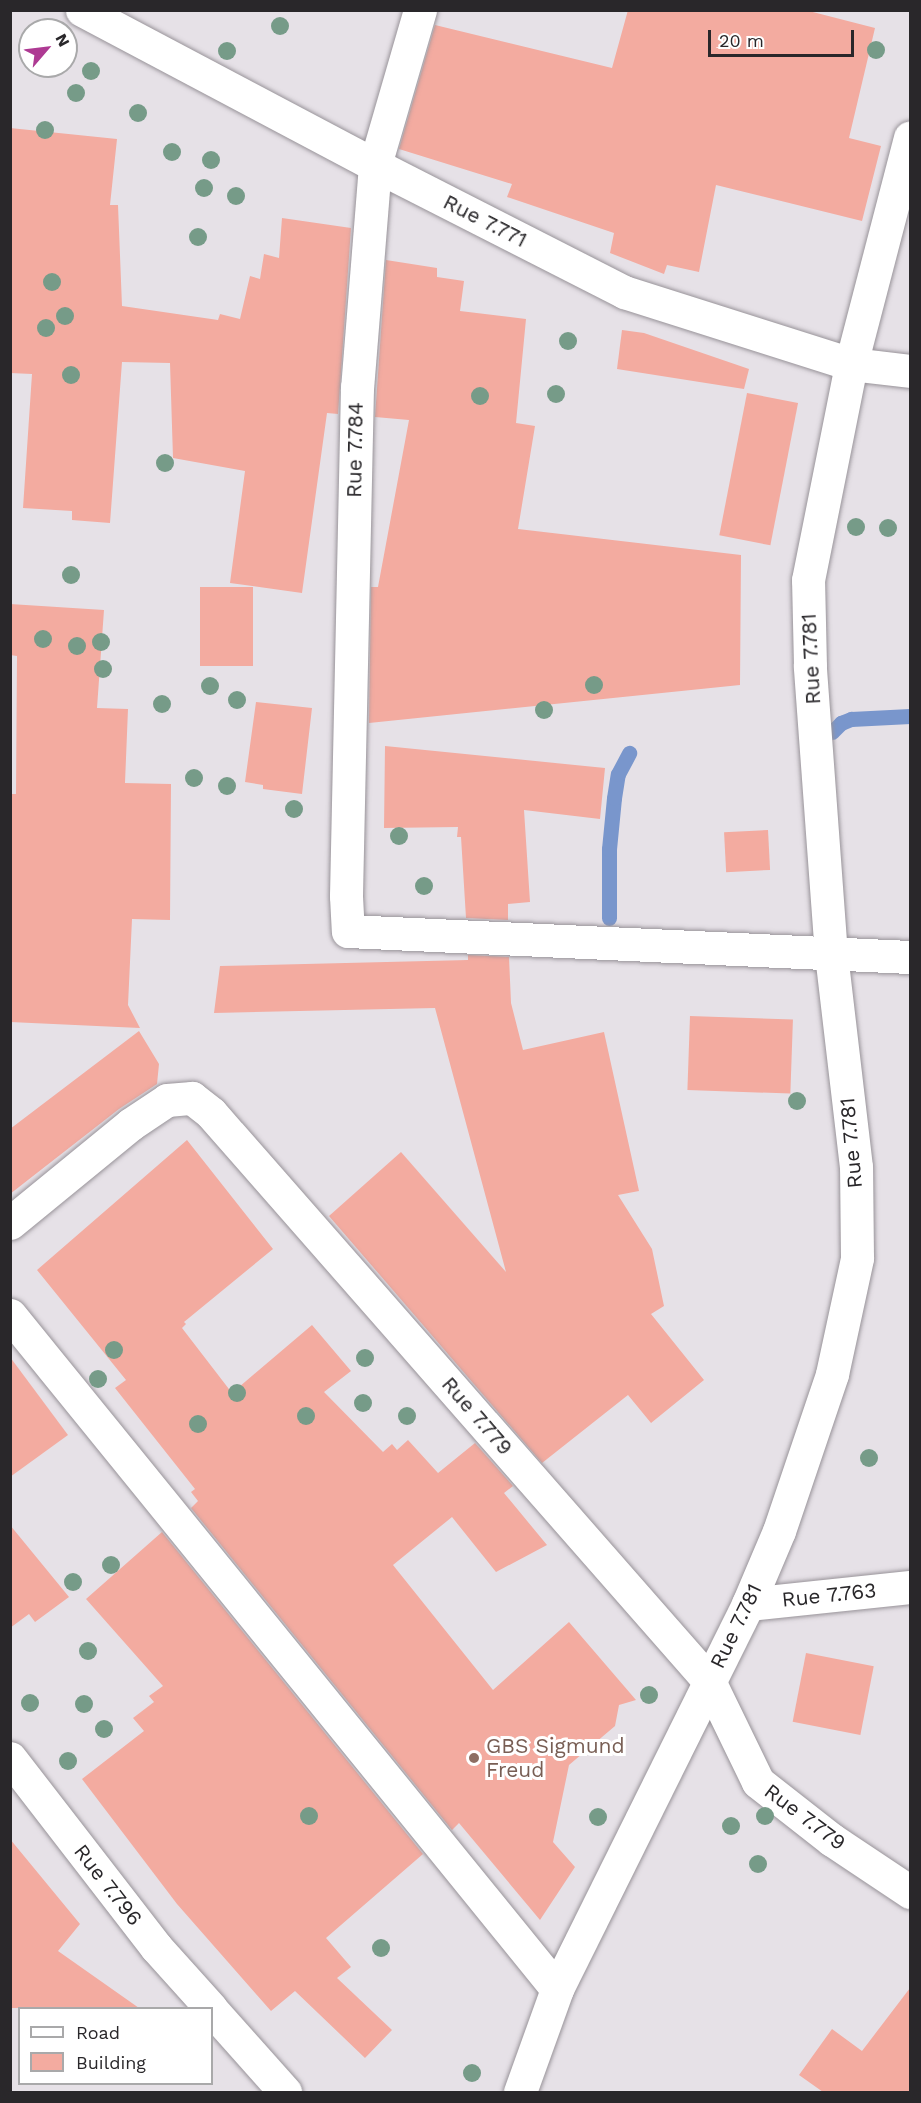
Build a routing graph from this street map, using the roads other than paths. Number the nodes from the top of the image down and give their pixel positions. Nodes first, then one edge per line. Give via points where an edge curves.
1 (82, 10) edge
2 (420, 10) edge
3 (910, 138) edge
4 (375, 165) junction
5 (851, 364) junction
6 (910, 371) edge
7 (831, 955) junction
8 (910, 957) edge
9 (10, 1223) edge
10 (10, 1315) edge
11 (910, 1587) edge
12 (748, 1604) junction
13 (709, 1681) junction
14 (10, 1758) edge
15 (910, 1892) edge
16 (557, 1989) junction
17 (209, 2007) edge
18 (213, 2011) edge
19 (285, 2092) edge
20 (519, 2092) edge

1 - 4 street, Rue 7.771
2 - 4 street, Rue 7.784
3 - 5 street, Rue 7.781
4 - 5 street, Rue 7.771 via 624,292
4 - 7 street, Rue 7.784 via 357,387 348,931
5 - 6 street, Rue 7.771
5 - 7 street, Rue 7.781 via 808,580 810,666
7 - 8 street
7 - 12 street, Rue 7.781 via 856,1167 857,1258 832,1374 779,1531
9 - 13 street, Rue 7.779 via 149,1112 167,1100 192,1098 211,1113
10 - 16 street
11 - 12 street, Rue 7.763
12 - 13 street, Rue 7.781
13 - 15 street, Rue 7.779 via 758,1782 832,1840
13 - 16 street, Rue 7.781
14 - 17 street, Rue 7.796 via 156,1947
16 - 20 street, Rue 7.781
18 - 19 street, Rue 7.796

